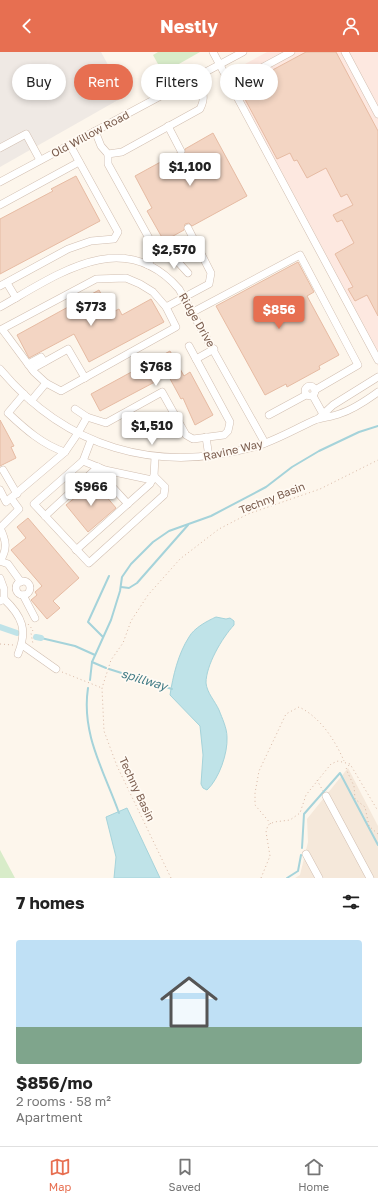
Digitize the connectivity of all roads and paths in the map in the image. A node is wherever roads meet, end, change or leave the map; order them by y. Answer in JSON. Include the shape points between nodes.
{"nodes":[{"id":1,"x":213,"y":52,"type":"edge"},
{"id":2,"x":243,"y":52,"type":"edge"},
{"id":3,"x":291,"y":52,"type":"edge"},
{"id":4,"x":345,"y":52,"type":"edge"},
{"id":5,"x":222,"y":64,"type":"edge"},
{"id":6,"x":269,"y":64,"type":"edge"},
{"id":7,"x":220,"y":65,"type":"joint"},
{"id":8,"x":212,"y":69,"type":"edge"},
{"id":9,"x":154,"y":100,"type":"edge"},
{"id":10,"x":204,"y":100,"type":"edge"},
{"id":11,"x":238,"y":100,"type":"edge"},
{"id":12,"x":378,"y":114,"type":"edge"},
{"id":13,"x":168,"y":126,"type":"junction"},
{"id":14,"x":95,"y":131,"type":"junction"},
{"id":15,"x":70,"y":145,"type":"junction"},
{"id":16,"x":0,"y":148,"type":"edge"},
{"id":17,"x":181,"y":151,"type":"dead end"},
{"id":18,"x":108,"y":154,"type":"junction"},
{"id":19,"x":40,"y":160,"type":"junction"},
{"id":20,"x":79,"y":162,"type":"junction"},
{"id":21,"x":0,"y":182,"type":"edge"},
{"id":22,"x":0,"y":205,"type":"edge"},
{"id":23,"x":188,"y":228,"type":"dead end"},
{"id":24,"x":155,"y":249,"type":"junction"},
{"id":25,"x":148,"y":265,"type":"junction"},
{"id":26,"x":188,"y":273,"type":"dead end"},
{"id":27,"x":7,"y":283,"type":"junction"},
{"id":28,"x":0,"y":286,"type":"edge"},
{"id":29,"x":16,"y":298,"type":"junction"},
{"id":30,"x":185,"y":298,"type":"junction"},
{"id":31,"x":0,"y":307,"type":"edge"},
{"id":32,"x":166,"y":307,"type":"junction"},
{"id":33,"x":194,"y":312,"type":"junction"},
{"id":34,"x":189,"y":346,"type":"dead end"},
{"id":35,"x":375,"y":347,"type":"edge"},
{"id":36,"x":214,"y":349,"type":"junction"},
{"id":37,"x":196,"y":359,"type":"junction"},
{"id":38,"x":378,"y":360,"type":"edge"},
{"id":39,"x":30,"y":366,"type":"junction"},
{"id":40,"x":0,"y":370,"type":"edge"},
{"id":41,"x":378,"y":377,"type":"edge"},
{"id":42,"x":85,"y":378,"type":"junction"},
{"id":43,"x":46,"y":383,"type":"junction"},
{"id":44,"x":378,"y":392,"type":"edge"},
{"id":45,"x":24,"y":394,"type":"junction"},
{"id":46,"x":311,"y":394,"type":"junction"},
{"id":47,"x":31,"y":401,"type":"junction"},
{"id":48,"x":75,"y":409,"type":"dead end"},
{"id":49,"x":269,"y":415,"type":"dead end"},
{"id":50,"x":321,"y":416,"type":"junction"},
{"id":51,"x":87,"y":417,"type":"junction"},
{"id":52,"x":78,"y":434,"type":"junction"},
{"id":53,"x":206,"y":438,"type":"junction"},
{"id":54,"x":92,"y":440,"type":"junction"},
{"id":55,"x":265,"y":444,"type":"junction"},
{"id":56,"x":65,"y":452,"type":"junction"},
{"id":57,"x":156,"y":457,"type":"junction"},
{"id":58,"x":209,"y":457,"type":"junction"},
{"id":59,"x":378,"y":460,"type":"edge"},
{"id":60,"x":83,"y":461,"type":"junction"},
{"id":61,"x":97,"y":468,"type":"junction"},
{"id":62,"x":3,"y":470,"type":"dead end"},
{"id":63,"x":153,"y":478,"type":"junction"},
{"id":64,"x":0,"y":490,"type":"edge"},
{"id":65,"x":14,"y":496,"type":"junction"},
{"id":66,"x":128,"y":504,"type":"junction"},
{"id":67,"x":45,"y":516,"type":"junction"},
{"id":68,"x":0,"y":528,"type":"edge"},
{"id":69,"x":76,"y":550,"type":"junction"},
{"id":70,"x":0,"y":561,"type":"edge"},
{"id":71,"x":0,"y":578,"type":"edge"},
{"id":72,"x":21,"y":582,"type":"junction"},
{"id":73,"x":4,"y":589,"type":"junction"},
{"id":74,"x":17,"y":589,"type":"junction"},
{"id":75,"x":23,"y":595,"type":"junction"},
{"id":76,"x":2,"y":600,"type":"edge"},
{"id":77,"x":35,"y":618,"type":"dead end"},
{"id":78,"x":0,"y":644,"type":"edge"},
{"id":79,"x":22,"y":644,"type":"junction"},
{"id":80,"x":18,"y":654,"type":"dead end"},
{"id":81,"x":56,"y":669,"type":"joint"},
{"id":82,"x":102,"y":688,"type":"junction"},
{"id":83,"x":344,"y":762,"type":"junction"},
{"id":84,"x":350,"y":764,"type":"junction"},
{"id":85,"x":317,"y":780,"type":"junction"},
{"id":86,"x":326,"y":796,"type":"joint"},
{"id":87,"x":378,"y":811,"type":"edge"},
{"id":88,"x":271,"y":824,"type":"junction"},
{"id":89,"x":378,"y":834,"type":"edge"},
{"id":90,"x":306,"y":854,"type":"dead end"},
{"id":91,"x":368,"y":877,"type":"edge"},
{"id":92,"x":171,"y":878,"type":"edge"},
{"id":93,"x":261,"y":878,"type":"edge"},
{"id":94,"x":319,"y":878,"type":"edge"}],
"edges":[{"from":1,"to":7,"type":"street"},
{"from":2,"to":5,"type":"street","name":"Old Willow Road"},
{"from":3,"to":6,"type":"street"},
{"from":4,"to":12,"type":"street"},
{"from":7,"to":8,"type":"street","name":"Old Willow Road"},
{"from":9,"to":14,"type":"street","name":"Old Willow Road"},
{"from":10,"to":13,"type":"street","via":[[200,109]]},
{"from":11,"to":35,"type":"street"},
{"from":13,"to":17,"type":"street"},
{"from":13,"to":18,"type":"street","via":[[122,152]]},
{"from":14,"to":15,"type":"street","name":"Old Willow Road"},
{"from":14,"to":18,"type":"street","via":[[101,146]]},
{"from":15,"to":19,"type":"street","name":"Old Willow Road"},
{"from":15,"to":20,"type":"street"},
{"from":16,"to":19,"type":"street","via":[[26,134]]},
{"from":18,"to":24,"type":"street","via":[[108,164]]},
{"from":19,"to":21,"type":"street","name":"Old Willow Road"},
{"from":20,"to":22,"type":"street"},
{"from":20,"to":27,"type":"street","via":[[118,232],[114,239],[91,241],[68,249]]},
{"from":23,"to":30,"type":"street","via":[[211,273],[211,279],[209,284]]},
{"from":24,"to":25,"type":"street"},
{"from":24,"to":26,"type":"street","via":[[178,262]]},
{"from":25,"to":29,"type":"street","name":"Ridge Drive","via":[[128,258],[93,260]]},
{"from":25,"to":30,"type":"street","name":"Ridge Drive","via":[[173,281]]},
{"from":27,"to":28,"type":"street"},
{"from":27,"to":29,"type":"street"},
{"from":29,"to":31,"type":"street","name":"Ridge Drive"},
{"from":30,"to":32,"type":"street"},
{"from":30,"to":33,"type":"street","name":"Ridge Drive"},
{"from":32,"to":39,"type":"street","via":[[153,292],[126,278],[96,278],[2,329]]},
{"from":32,"to":42,"type":"street","via":[[176,327]]},
{"from":33,"to":36,"type":"street","name":"Ridge Drive"},
{"from":33,"to":46,"type":"street","via":[[300,255],[358,365]]},
{"from":34,"to":37,"type":"street"},
{"from":35,"to":38,"type":"street"},
{"from":36,"to":37,"type":"street"},
{"from":36,"to":55,"type":"street","name":"Ridge Drive"},
{"from":37,"to":53,"type":"street","via":[[230,422],[224,435]]},
{"from":39,"to":42,"type":"street","via":[[41,357],[44,362],[68,349]]},
{"from":39,"to":43,"type":"street"},
{"from":40,"to":45,"type":"street","name":"Ravine Way"},
{"from":41,"to":50,"type":"street","name":"Ravine Way","via":[[333,405]]},
{"from":42,"to":43,"type":"street","via":[[60,391]]},
{"from":43,"to":47,"type":"street"},
{"from":44,"to":50,"type":"street","name":"Ravine Way","via":[[340,414]]},
{"from":45,"to":47,"type":"street","name":"Ravine Way"},
{"from":45,"to":56,"type":"street","via":[[8,413],[26,429],[54,448]]},
{"from":46,"to":49,"type":"street"},
{"from":46,"to":50,"type":"street"},
{"from":47,"to":52,"type":"street","name":"Ravine Way"},
{"from":48,"to":51,"type":"street"},
{"from":50,"to":55,"type":"street","name":"Ravine Way"},
{"from":51,"to":52,"type":"street"},
{"from":51,"to":53,"type":"street","via":[[106,422],[162,392],[186,435],[193,439]]},
{"from":52,"to":54,"type":"street","name":"Ravine Way"},
{"from":52,"to":56,"type":"street"},
{"from":53,"to":58,"type":"street"},
{"from":54,"to":57,"type":"street","name":"Ravine Way"},
{"from":54,"to":60,"type":"street"},
{"from":55,"to":58,"type":"street","name":"Ravine Way"},
{"from":56,"to":65,"type":"street"},
{"from":57,"to":58,"type":"street","name":"Ravine Way"},
{"from":57,"to":63,"type":"street"},
{"from":59,"to":82,"type":"path","name":"Techny Basin","via":[[320,489],[248,514],[219,529],[180,559],[148,594],[131,620],[123,643],[111,660]]},
{"from":60,"to":61,"type":"street"},
{"from":60,"to":67,"type":"street","via":[[34,504]]},
{"from":61,"to":63,"type":"street","via":[[127,476]]},
{"from":61,"to":66,"type":"street"},
{"from":61,"to":67,"type":"street"},
{"from":62,"to":65,"type":"street"},
{"from":63,"to":66,"type":"street"},
{"from":63,"to":69,"type":"street","via":[[165,487],[164,495],[89,563]]},
{"from":64,"to":65,"type":"street","via":[[6,502]]},
{"from":65,"to":68,"type":"street","via":[[19,509]]},
{"from":66,"to":69,"type":"street"},
{"from":67,"to":69,"type":"street"},
{"from":68,"to":70,"type":"street","via":[[6,547]]},
{"from":70,"to":72,"type":"street","via":[[8,564]]},
{"from":71,"to":73,"type":"street"},
{"from":72,"to":74,"type":"street"},
{"from":72,"to":75,"type":"street","via":[[26,582],[30,588],[28,594]]},
{"from":73,"to":74,"type":"street"},
{"from":73,"to":76,"type":"street"},
{"from":74,"to":75,"type":"street"},
{"from":75,"to":77,"type":"street"},
{"from":76,"to":79,"type":"street","via":[[14,608],[23,626]]},
{"from":78,"to":79,"type":"path"},
{"from":79,"to":80,"type":"street"},
{"from":79,"to":81,"type":"street"},
{"from":81,"to":82,"type":"path"},
{"from":82,"to":92,"type":"path","name":"Techny Basin","via":[[104,731],[110,749]]},
{"from":83,"to":84,"type":"path"},
{"from":83,"to":85,"type":"path","via":[[331,764]]},
{"from":83,"to":88,"type":"path","via":[[337,746],[310,713],[299,707],[286,714],[259,771],[255,793],[255,805]]},
{"from":84,"to":87,"type":"path"},
{"from":84,"to":89,"type":"path","via":[[346,769],[354,786],[356,799],[365,807],[368,824]]},
{"from":85,"to":86,"type":"path"},
{"from":85,"to":88,"type":"path","via":[[306,796],[300,813],[290,820]]},
{"from":86,"to":91,"type":"street"},
{"from":88,"to":93,"type":"path","via":[[266,832],[270,856]]},
{"from":90,"to":94,"type":"street"}]}
